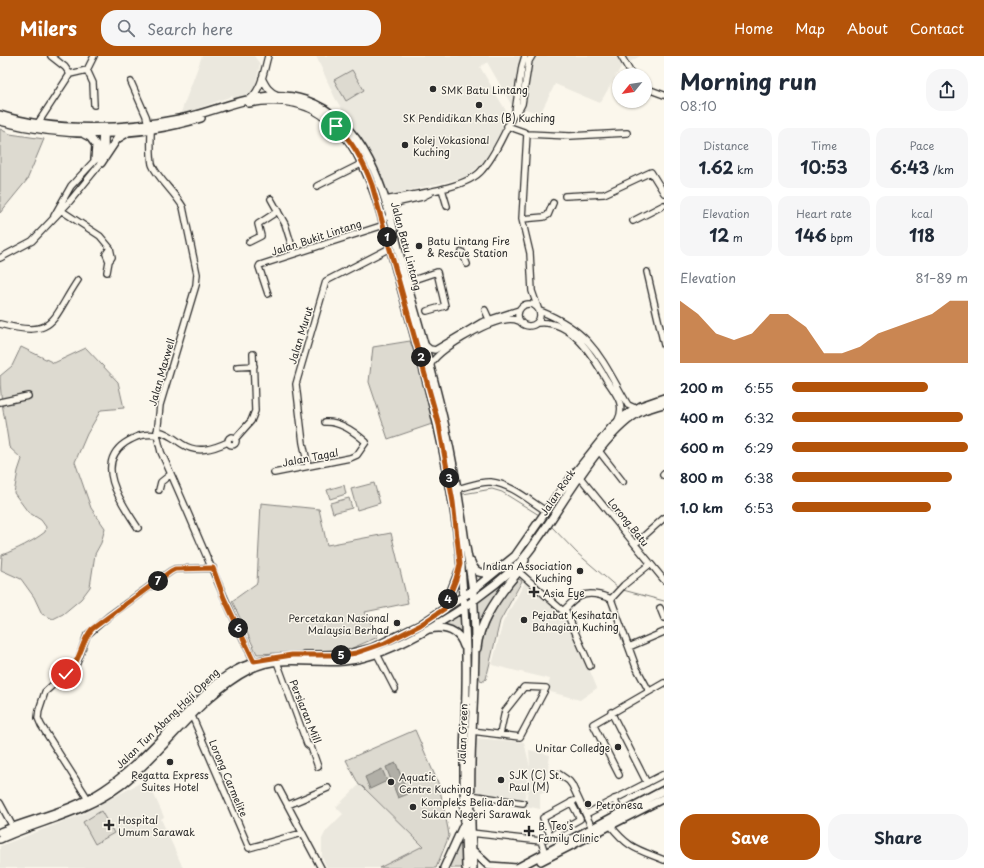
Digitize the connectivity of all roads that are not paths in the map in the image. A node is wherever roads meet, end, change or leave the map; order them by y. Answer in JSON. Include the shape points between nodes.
{"nodes":[{"id":1,"x":51,"y":56,"type":"edge"},
{"id":2,"x":94,"y":56,"type":"edge"},
{"id":3,"x":268,"y":56,"type":"edge"},
{"id":4,"x":525,"y":56,"type":"edge"},
{"id":5,"x":532,"y":56,"type":"edge"},
{"id":6,"x":621,"y":56,"type":"edge"},
{"id":7,"x":628,"y":68,"type":"edge"},
{"id":8,"x":87,"y":70,"type":"junction"},
{"id":9,"x":70,"y":74,"type":"junction"},
{"id":10,"x":262,"y":78,"type":"junction"},
{"id":11,"x":131,"y":82,"type":"dead end"},
{"id":12,"x":652,"y":91,"type":"edge"},
{"id":13,"x":280,"y":95,"type":"junction"},
{"id":14,"x":664,"y":95,"type":"edge"},
{"id":15,"x":251,"y":98,"type":"junction"},
{"id":16,"x":94,"y":105,"type":"dead end"},
{"id":17,"x":515,"y":112,"type":"junction"},
{"id":18,"x":0,"y":115,"type":"edge"},
{"id":19,"x":0,"y":121,"type":"edge"},
{"id":20,"x":38,"y":123,"type":"junction"},
{"id":21,"x":507,"y":126,"type":"junction"},
{"id":22,"x":150,"y":127,"type":"junction"},
{"id":23,"x":128,"y":129,"type":"junction"},
{"id":24,"x":84,"y":130,"type":"junction"},
{"id":25,"x":104,"y":132,"type":"junction"},
{"id":26,"x":627,"y":133,"type":"dead end"},
{"id":27,"x":527,"y":134,"type":"junction"},
{"id":28,"x":98,"y":161,"type":"junction"},
{"id":29,"x":363,"y":163,"type":"junction"},
{"id":30,"x":372,"y":185,"type":"junction"},
{"id":31,"x":70,"y":186,"type":"junction"},
{"id":32,"x":317,"y":186,"type":"dead end"},
{"id":33,"x":439,"y":190,"type":"junction"},
{"id":34,"x":77,"y":192,"type":"junction"},
{"id":35,"x":664,"y":193,"type":"edge"},
{"id":36,"x":421,"y":195,"type":"junction"},
{"id":37,"x":565,"y":196,"type":"dead end"},
{"id":38,"x":271,"y":199,"type":"dead end"},
{"id":39,"x":398,"y":202,"type":"junction"},
{"id":40,"x":384,"y":203,"type":"junction"},
{"id":41,"x":553,"y":204,"type":"dead end"},
{"id":42,"x":447,"y":206,"type":"dead end"},
{"id":43,"x":664,"y":206,"type":"edge"},
{"id":44,"x":62,"y":211,"type":"junction"},
{"id":45,"x":278,"y":211,"type":"junction"},
{"id":46,"x":522,"y":219,"type":"junction"},
{"id":47,"x":385,"y":220,"type":"junction"},
{"id":48,"x":51,"y":221,"type":"junction"},
{"id":49,"x":633,"y":221,"type":"dead end"},
{"id":50,"x":249,"y":242,"type":"dead end"},
{"id":51,"x":390,"y":248,"type":"junction"},
{"id":52,"x":462,"y":252,"type":"dead end"},
{"id":53,"x":294,"y":253,"type":"junction"},
{"id":54,"x":0,"y":258,"type":"edge"},
{"id":55,"x":466,"y":264,"type":"dead end"},
{"id":56,"x":107,"y":272,"type":"dead end"},
{"id":57,"x":647,"y":272,"type":"dead end"},
{"id":58,"x":78,"y":280,"type":"dead end"},
{"id":59,"x":407,"y":282,"type":"junction"},
{"id":60,"x":532,"y":291,"type":"junction"},
{"id":61,"x":268,"y":294,"type":"dead end"},
{"id":62,"x":528,"y":304,"type":"junction"},
{"id":63,"x":539,"y":309,"type":"junction"},
{"id":64,"x":485,"y":310,"type":"dead end"},
{"id":65,"x":519,"y":310,"type":"junction"},
{"id":66,"x":427,"y":311,"type":"dead end"},
{"id":67,"x":489,"y":319,"type":"junction"},
{"id":68,"x":519,"y":321,"type":"junction"},
{"id":69,"x":538,"y":323,"type":"junction"},
{"id":70,"x":0,"y":324,"type":"edge"},
{"id":71,"x":664,"y":342,"type":"edge"},
{"id":72,"x":424,"y":344,"type":"junction"},
{"id":73,"x":253,"y":354,"type":"dead end"},
{"id":74,"x":254,"y":366,"type":"junction"},
{"id":75,"x":430,"y":366,"type":"junction"},
{"id":76,"x":237,"y":367,"type":"dead end"},
{"id":77,"x":28,"y":396,"type":"dead end"},
{"id":78,"x":664,"y":398,"type":"edge"},
{"id":79,"x":0,"y":402,"type":"edge"},
{"id":80,"x":664,"y":404,"type":"edge"},
{"id":81,"x":637,"y":409,"type":"junction"},
{"id":82,"x":325,"y":422,"type":"dead end"},
{"id":83,"x":617,"y":423,"type":"junction"},
{"id":84,"x":158,"y":433,"type":"junction"},
{"id":85,"x":599,"y":451,"type":"junction"},
{"id":86,"x":308,"y":466,"type":"junction"},
{"id":87,"x":274,"y":473,"type":"dead end"},
{"id":88,"x":171,"y":474,"type":"junction"},
{"id":89,"x":579,"y":476,"type":"junction"},
{"id":90,"x":623,"y":482,"type":"dead end"},
{"id":91,"x":159,"y":490,"type":"dead end"},
{"id":92,"x":457,"y":490,"type":"junction"},
{"id":93,"x":545,"y":513,"type":"junction"},
{"id":94,"x":664,"y":518,"type":"edge"},
{"id":95,"x":138,"y":528,"type":"dead end"},
{"id":96,"x":635,"y":544,"type":"junction"},
{"id":97,"x":467,"y":553,"type":"junction"},
{"id":98,"x":526,"y":556,"type":"junction"},
{"id":99,"x":460,"y":564,"type":"junction"},
{"id":100,"x":507,"y":564,"type":"junction"},
{"id":101,"x":650,"y":564,"type":"junction"},
{"id":102,"x":213,"y":568,"type":"junction"},
{"id":103,"x":519,"y":572,"type":"junction"},
{"id":104,"x":664,"y":580,"type":"edge"},
{"id":105,"x":473,"y":590,"type":"junction"},
{"id":106,"x":463,"y":596,"type":"junction"},
{"id":107,"x":473,"y":600,"type":"junction"},
{"id":108,"x":611,"y":600,"type":"junction"},
{"id":109,"x":464,"y":607,"type":"junction"},
{"id":110,"x":660,"y":608,"type":"dead end"},
{"id":111,"x":444,"y":609,"type":"junction"},
{"id":112,"x":565,"y":609,"type":"junction"},
{"id":113,"x":664,"y":618,"type":"edge"},
{"id":114,"x":425,"y":630,"type":"junction"},
{"id":115,"x":664,"y":632,"type":"edge"},
{"id":116,"x":629,"y":648,"type":"junction"},
{"id":117,"x":377,"y":654,"type":"junction"},
{"id":118,"x":466,"y":658,"type":"junction"},
{"id":119,"x":254,"y":661,"type":"junction"},
{"id":120,"x":277,"y":662,"type":"junction"},
{"id":121,"x":590,"y":666,"type":"dead end"},
{"id":122,"x":475,"y":672,"type":"junction"},
{"id":123,"x":664,"y":683,"type":"edge"},
{"id":124,"x":395,"y":689,"type":"dead end"},
{"id":125,"x":649,"y":691,"type":"junction"},
{"id":126,"x":611,"y":712,"type":"junction"},
{"id":127,"x":192,"y":716,"type":"junction"},
{"id":128,"x":472,"y":731,"type":"junction"},
{"id":129,"x":500,"y":734,"type":"junction"},
{"id":130,"x":318,"y":767,"type":"dead end"},
{"id":131,"x":559,"y":774,"type":"dead end"},
{"id":132,"x":664,"y":774,"type":"edge"},
{"id":133,"x":619,"y":775,"type":"dead end"},
{"id":134,"x":647,"y":783,"type":"junction"},
{"id":135,"x":279,"y":788,"type":"dead end"},
{"id":136,"x":328,"y":788,"type":"dead end"},
{"id":137,"x":664,"y":790,"type":"edge"},
{"id":138,"x":470,"y":795,"type":"junction"},
{"id":139,"x":578,"y":798,"type":"junction"},
{"id":140,"x":664,"y":798,"type":"edge"},
{"id":141,"x":88,"y":799,"type":"junction"},
{"id":142,"x":614,"y":799,"type":"junction"},
{"id":143,"x":571,"y":802,"type":"junction"},
{"id":144,"x":0,"y":803,"type":"edge"},
{"id":145,"x":523,"y":804,"type":"dead end"},
{"id":146,"x":288,"y":805,"type":"junction"},
{"id":147,"x":621,"y":813,"type":"junction"},
{"id":148,"x":586,"y":814,"type":"junction"},
{"id":149,"x":465,"y":822,"type":"junction"},
{"id":150,"x":610,"y":825,"type":"junction"},
{"id":151,"x":13,"y":827,"type":"junction"},
{"id":152,"x":592,"y":828,"type":"junction"},
{"id":153,"x":472,"y":832,"type":"junction"},
{"id":154,"x":302,"y":833,"type":"junction"},
{"id":155,"x":550,"y":835,"type":"junction"},
{"id":156,"x":1,"y":836,"type":"edge"},
{"id":157,"x":541,"y":841,"type":"junction"},
{"id":158,"x":472,"y":850,"type":"junction"},
{"id":159,"x":545,"y":853,"type":"junction"},
{"id":160,"x":664,"y":860,"type":"edge"},
{"id":161,"x":321,"y":868,"type":"edge"},
{"id":162,"x":444,"y":868,"type":"edge"},
{"id":163,"x":466,"y":868,"type":"edge"},
{"id":164,"x":473,"y":868,"type":"edge"},
{"id":165,"x":517,"y":868,"type":"edge"},
{"id":166,"x":527,"y":868,"type":"edge"}],
"edges":[{"from":1,"to":9,"type":"street"},
{"from":2,"to":8,"type":"street"},
{"from":3,"to":10,"type":"street"},
{"from":4,"to":17,"type":"street"},
{"from":5,"to":17,"type":"street","via":[[522,104]]},
{"from":6,"to":7,"type":"street"},
{"from":8,"to":9,"type":"street"},
{"from":8,"to":16,"type":"street","via":[[93,83]]},
{"from":9,"to":20,"type":"street"},
{"from":10,"to":13,"type":"street","via":[[272,93]]},
{"from":10,"to":15,"type":"street"},
{"from":11,"to":22,"type":"street","name":"Jalan Maxwell"},
{"from":12,"to":14,"type":"street"},
{"from":13,"to":15,"type":"main road","name":"Jalan Batu Lintang"},
{"from":13,"to":40,"type":"main road","name":"Jalan Batu Lintang","via":[[317,105],[346,126],[368,159]]},
{"from":15,"to":22,"type":"main road","name":"Jalan Batu Lintang"},
{"from":17,"to":21,"type":"street"},
{"from":18,"to":20,"type":"main road","name":"Jalan Batu Lintang"},
{"from":19,"to":24,"type":"main road","name":"Jalan Batu Lintang","via":[[28,127]]},
{"from":20,"to":24,"type":"main road","name":"Jalan Batu Lintang"},
{"from":21,"to":27,"type":"street"},
{"from":21,"to":33,"type":"street","via":[[482,171],[467,182]]},
{"from":22,"to":23,"type":"main road","name":"Jalan Batu Lintang"},
{"from":22,"to":29,"type":"main road","name":"Jalan Batu Lintang","via":[[186,123],[250,103],[285,100],[313,109],[331,122],[346,137]]},
{"from":22,"to":84,"type":"street","name":"Jalan Maxwell","via":[[152,163],[183,207],[197,274],[196,285],[160,405]]},
{"from":23,"to":24,"type":"main road","name":"Jalan Batu Lintang"},
{"from":23,"to":25,"type":"main road"},
{"from":23,"to":28,"type":"main road"},
{"from":24,"to":25,"type":"main road"},
{"from":24,"to":28,"type":"main road","via":[[96,145]]},
{"from":25,"to":28,"type":"street"},
{"from":26,"to":27,"type":"street","via":[[570,136]]},
{"from":27,"to":46,"type":"street"},
{"from":28,"to":31,"type":"street"},
{"from":28,"to":34,"type":"street"},
{"from":29,"to":30,"type":"main road","name":"Jalan Batu Lintang"},
{"from":29,"to":32,"type":"street"},
{"from":30,"to":40,"type":"main road"},
{"from":30,"to":47,"type":"main road","name":"Jalan Batu Lintang"},
{"from":31,"to":34,"type":"street","via":[[72,191]]},
{"from":31,"to":48,"type":"street"},
{"from":33,"to":36,"type":"street"},
{"from":33,"to":42,"type":"street"},
{"from":34,"to":44,"type":"street"},
{"from":35,"to":37,"type":"street","via":[[651,172],[604,194]]},
{"from":36,"to":39,"type":"street"},
{"from":36,"to":40,"type":"street"},
{"from":38,"to":45,"type":"street"},
{"from":39,"to":40,"type":"street"},
{"from":39,"to":47,"type":"main road"},
{"from":40,"to":47,"type":"main road","name":"Jalan Batu Lintang"},
{"from":41,"to":46,"type":"street","via":[[548,215],[544,217]]},
{"from":43,"to":49,"type":"street"},
{"from":44,"to":48,"type":"street"},
{"from":44,"to":56,"type":"street","via":[[100,236],[110,248],[112,257]]},
{"from":45,"to":50,"type":"street","via":[[259,222],[261,236]]},
{"from":45,"to":53,"type":"street"},
{"from":46,"to":60,"type":"street","via":[[530,252]]},
{"from":47,"to":51,"type":"main road","name":"Jalan Batu Lintang"},
{"from":47,"to":53,"type":"street","name":"Jalan Bukit Lintang"},
{"from":47,"to":59,"type":"main road","name":"Jalan Batu Lintang"},
{"from":48,"to":54,"type":"street","via":[[32,242]]},
{"from":51,"to":86,"type":"street","name":"Jalan Murut","via":[[326,281],[296,384]]},
{"from":51,"to":99,"type":"main road","name":"Jalan Batu Lintang","via":[[439,425],[453,502]]},
{"from":52,"to":55,"type":"street"},
{"from":53,"to":61,"type":"street","name":"Jalan Bukit Lintang","via":[[260,265]]},
{"from":57,"to":71,"type":"street"},
{"from":58,"to":70,"type":"street","via":[[55,318],[43,328],[32,330]]},
{"from":59,"to":66,"type":"street","via":[[437,272],[445,306]]},
{"from":59,"to":72,"type":"main road","name":"Jalan Batu Lintang"},
{"from":60,"to":62,"type":"street"},
{"from":60,"to":63,"type":"street"},
{"from":62,"to":63,"type":"street"},
{"from":62,"to":65,"type":"street"},
{"from":63,"to":69,"type":"street","via":[[541,316]]},
{"from":63,"to":81,"type":"street","via":[[571,326],[588,340],[599,354],[628,405]]},
{"from":64,"to":67,"type":"street"},
{"from":65,"to":67,"type":"street"},
{"from":65,"to":68,"type":"street"},
{"from":67,"to":72,"type":"street","via":[[434,350]]},
{"from":68,"to":69,"type":"street","via":[[530,326]]},
{"from":68,"to":75,"type":"street","via":[[503,320],[484,327],[437,355]]},
{"from":69,"to":83,"type":"street","via":[[547,322],[560,327],[590,352],[620,402],[622,412]]},
{"from":72,"to":75,"type":"main road","name":"Jalan Batu Lintang"},
{"from":73,"to":74,"type":"street"},
{"from":74,"to":76,"type":"street"},
{"from":74,"to":84,"type":"street","via":[[255,411],[252,421],[235,439],[230,438],[228,442],[208,449],[193,449],[168,433]]},
{"from":75,"to":92,"type":"main road","name":"Jalan Batu Lintang"},
{"from":77,"to":79,"type":"street"},
{"from":78,"to":81,"type":"main road","name":"Jalan Rock"},
{"from":80,"to":85,"type":"main road","name":"Jalan Rock","via":[[643,411],[629,420]]},
{"from":81,"to":83,"type":"main road","name":"Jalan Rock"},
{"from":82,"to":86,"type":"street","name":"Jalan Tagal","via":[[338,423],[366,442],[357,455],[350,458]]},
{"from":83,"to":93,"type":"main road","name":"Jalan Rock","via":[[606,433]]},
{"from":84,"to":88,"type":"street","name":"Jalan Maxwell","via":[[161,452]]},
{"from":84,"to":95,"type":"street","via":[[144,434],[132,439],[116,451],[113,458],[111,469],[114,485],[120,500]]},
{"from":85,"to":89,"type":"main road","name":"Jalan Rock"},
{"from":85,"to":90,"type":"street"},
{"from":86,"to":87,"type":"street","name":"Jalan Tagal"},
{"from":88,"to":91,"type":"street","via":[[162,482]]},
{"from":88,"to":102,"type":"street","name":"Jalan Maxwell"},
{"from":89,"to":96,"type":"street","name":"Lorong Batu"},
{"from":89,"to":98,"type":"main road","name":"Jalan Rock"},
{"from":92,"to":93,"type":"street","via":[[489,482],[509,488]]},
{"from":92,"to":97,"type":"main road","name":"Jalan Batu Lintang"},
{"from":93,"to":100,"type":"main road","name":"Jalan Rock"},
{"from":94,"to":96,"type":"street"},
{"from":96,"to":101,"type":"street","name":"Lorong Batu"},
{"from":97,"to":100,"type":"main road","via":[[472,567],[481,573]]},
{"from":97,"to":105,"type":"main road","name":"Jalan Batu Lintang"},
{"from":98,"to":103,"type":"main road"},
{"from":98,"to":107,"type":"main road","name":"Jalan Rock"},
{"from":99,"to":106,"type":"main road","name":"Jalan Batu Lintang"},
{"from":99,"to":111,"type":"main road"},
{"from":100,"to":105,"type":"main road","name":"Jalan Rock"},
{"from":101,"to":104,"type":"street","name":"Lorong Batu"},
{"from":101,"to":108,"type":"street","via":[[624,585]]},
{"from":102,"to":119,"type":"street","name":"Jalan Maxwell","via":[[224,598]]},
{"from":102,"to":141,"type":"street","via":[[171,571],[87,635],[77,663],[47,688],[38,718]]},
{"from":103,"to":112,"type":"street","via":[[563,611]]},
{"from":103,"to":122,"type":"main road","via":[[490,611],[478,644]]},
{"from":105,"to":106,"type":"main road","name":"Jalan Rock"},
{"from":105,"to":107,"type":"main road","name":"Jalan Batu Lintang"},
{"from":106,"to":109,"type":"main road","name":"Jalan Batu Lintang"},
{"from":106,"to":111,"type":"main road","name":"Jalan Tun Abang Haji Openg"},
{"from":107,"to":109,"type":"main road","name":"Jalan Rock"},
{"from":107,"to":122,"type":"main road","name":"Jalan Green"},
{"from":108,"to":112,"type":"street","via":[[608,597],[587,593]]},
{"from":108,"to":116,"type":"street"},
{"from":109,"to":114,"type":"main road","name":"Jalan Tun Abang Haji Openg"},
{"from":109,"to":118,"type":"main road","name":"Jalan Green"},
{"from":110,"to":113,"type":"street"},
{"from":111,"to":119,"type":"main road","name":"Jalan Tun Abang Haji Openg","via":[[398,637],[356,653],[292,655]]},
{"from":112,"to":121,"type":"street"},
{"from":114,"to":117,"type":"main road","name":"Jalan Tun Abang Haji Openg"},
{"from":114,"to":118,"type":"main road","via":[[452,630],[461,638]]},
{"from":115,"to":116,"type":"street"},
{"from":116,"to":125,"type":"street"},
{"from":117,"to":120,"type":"main road","name":"Jalan Tun Abang Haji Openg","via":[[344,661],[293,659]]},
{"from":117,"to":124,"type":"street"},
{"from":118,"to":149,"type":"main road","name":"Jalan Green"},
{"from":119,"to":141,"type":"main road","name":"Jalan Tun Abang Haji Openg","via":[[236,669],[212,686],[116,781]]},
{"from":120,"to":127,"type":"main road","name":"Jalan Tun Abang Haji Openg","via":[[253,668],[239,675],[216,691]]},
{"from":120,"to":130,"type":"street","name":"Persiaran Mill"},
{"from":122,"to":128,"type":"main road","name":"Jalan Green"},
{"from":123,"to":125,"type":"street"},
{"from":125,"to":126,"type":"street"},
{"from":126,"to":133,"type":"street","via":[[593,724]]},
{"from":126,"to":134,"type":"street"},
{"from":127,"to":154,"type":"street","name":"Lorong Carmelite","via":[[249,848]]},
{"from":127,"to":156,"type":"main road","name":"Jalan Tun Abang Haji Openg","via":[[109,794],[80,809]]},
{"from":128,"to":129,"type":"street"},
{"from":128,"to":138,"type":"main road","name":"Jalan Green"},
{"from":129,"to":129,"type":"street","via":[[520,737],[546,688],[524,687],[505,712]]},
{"from":131,"to":139,"type":"street","via":[[569,781]]},
{"from":132,"to":134,"type":"street"},
{"from":134,"to":142,"type":"street"},
{"from":135,"to":146,"type":"street"},
{"from":136,"to":146,"type":"street"},
{"from":137,"to":147,"type":"main road"},
{"from":138,"to":145,"type":"street"},
{"from":138,"to":153,"type":"main road","name":"Jalan Green"},
{"from":139,"to":143,"type":"street"},
{"from":139,"to":148,"type":"street"},
{"from":140,"to":150,"type":"main road"},
{"from":141,"to":151,"type":"main road","name":"Jalan Tun Abang Haji Openg"},
{"from":142,"to":147,"type":"street"},
{"from":142,"to":148,"type":"street"},
{"from":143,"to":155,"type":"street","via":[[543,818]]},
{"from":143,"to":155,"type":"street","via":[[580,819]]},
{"from":144,"to":151,"type":"street"},
{"from":146,"to":154,"type":"street"},
{"from":147,"to":152,"type":"main road"},
{"from":148,"to":152,"type":"street"},
{"from":149,"to":162,"type":"main road"},
{"from":149,"to":163,"type":"main road","name":"Jalan Green"},
{"from":150,"to":160,"type":"street","via":[[632,848]]},
{"from":150,"to":166,"type":"main road"},
{"from":151,"to":156,"type":"main road","name":"Jalan Tun Abang Haji Openg"},
{"from":152,"to":159,"type":"main road"},
{"from":153,"to":157,"type":"street"},
{"from":153,"to":158,"type":"main road","name":"Jalan Green"},
{"from":154,"to":161,"type":"street"},
{"from":155,"to":157,"type":"street"},
{"from":157,"to":159,"type":"street"},
{"from":158,"to":164,"type":"main road","name":"Jalan Green"},
{"from":158,"to":165,"type":"main road","via":[[489,866]]},
{"from":159,"to":165,"type":"main road"}]}
